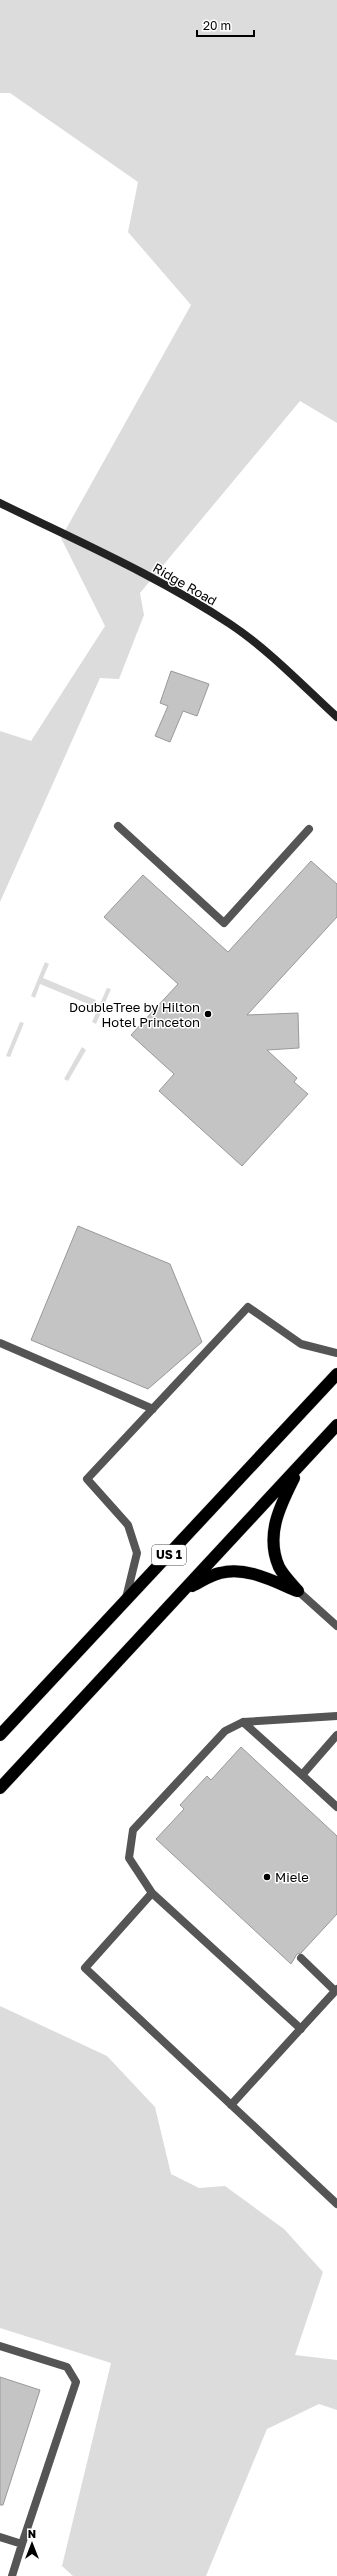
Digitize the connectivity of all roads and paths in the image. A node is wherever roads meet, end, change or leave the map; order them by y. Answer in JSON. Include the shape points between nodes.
{"nodes":[{"id":1,"x":0,"y":503,"type":"edge"},
{"id":2,"x":337,"y":717,"type":"edge"},
{"id":3,"x":118,"y":826,"type":"dead end"},
{"id":4,"x":308,"y":829,"type":"dead end"},
{"id":5,"x":0,"y":1343,"type":"edge"},
{"id":6,"x":337,"y":1352,"type":"edge"},
{"id":7,"x":337,"y":1374,"type":"edge"},
{"id":8,"x":153,"y":1409,"type":"junction"},
{"id":9,"x":337,"y":1425,"type":"edge"},
{"id":10,"x":300,"y":1465,"type":"junction"},
{"id":11,"x":184,"y":1590,"type":"junction"},
{"id":12,"x":298,"y":1591,"type":"junction"},
{"id":13,"x":125,"y":1601,"type":"junction"},
{"id":14,"x":337,"y":1626,"type":"edge"},
{"id":15,"x":337,"y":1716,"type":"edge"},
{"id":16,"x":243,"y":1722,"type":"junction"},
{"id":17,"x":0,"y":1735,"type":"edge"},
{"id":18,"x":337,"y":1735,"type":"edge"},
{"id":19,"x":302,"y":1775,"type":"junction"},
{"id":20,"x":0,"y":1788,"type":"edge"},
{"id":21,"x":337,"y":1807,"type":"edge"},
{"id":22,"x":152,"y":1893,"type":"junction"},
{"id":23,"x":301,"y":1958,"type":"dead end"},
{"id":24,"x":336,"y":1990,"type":"edge"},
{"id":25,"x":300,"y":2029,"type":"junction"},
{"id":26,"x":231,"y":2105,"type":"junction"},
{"id":27,"x":337,"y":2204,"type":"edge"},
{"id":28,"x":0,"y":2346,"type":"edge"},
{"id":29,"x":0,"y":2537,"type":"edge"},
{"id":30,"x":22,"y":2544,"type":"junction"},
{"id":31,"x":12,"y":2576,"type":"edge"}],
"edges":[{"from":1,"to":2,"type":"street","name":"Ridge Road","via":[[165,585],[231,624],[264,650]]},
{"from":3,"to":4,"type":"street","via":[[224,923]]},
{"from":5,"to":8,"type":"street"},
{"from":6,"to":8,"type":"street","via":[[300,1344],[248,1307]]},
{"from":7,"to":13,"type":"highway","number":"US 1"},
{"from":8,"to":13,"type":"street","via":[[87,1479],[128,1525],[137,1553]]},
{"from":9,"to":10,"type":"highway","number":"US 1"},
{"from":10,"to":11,"type":"highway","number":"US 1"},
{"from":10,"to":12,"type":"highway","via":[[278,1508],[272,1536],[279,1567]]},
{"from":11,"to":12,"type":"highway","via":[[218,1573],[235,1571],[253,1574]]},
{"from":11,"to":20,"type":"highway","number":"US 1"},
{"from":12,"to":14,"type":"street"},
{"from":13,"to":17,"type":"highway","number":"US 1"},
{"from":15,"to":16,"type":"street"},
{"from":16,"to":19,"type":"street"},
{"from":16,"to":22,"type":"street","via":[[225,1731],[133,1830],[129,1858]]},
{"from":18,"to":19,"type":"street"},
{"from":19,"to":21,"type":"street"},
{"from":22,"to":25,"type":"street"},
{"from":22,"to":26,"type":"street","via":[[85,1968]]},
{"from":23,"to":24,"type":"street"},
{"from":24,"to":25,"type":"street"},
{"from":25,"to":26,"type":"street"},
{"from":26,"to":27,"type":"street"},
{"from":28,"to":30,"type":"street","via":[[67,2367],[76,2382]]},
{"from":29,"to":30,"type":"street"},
{"from":30,"to":31,"type":"street"}]}
